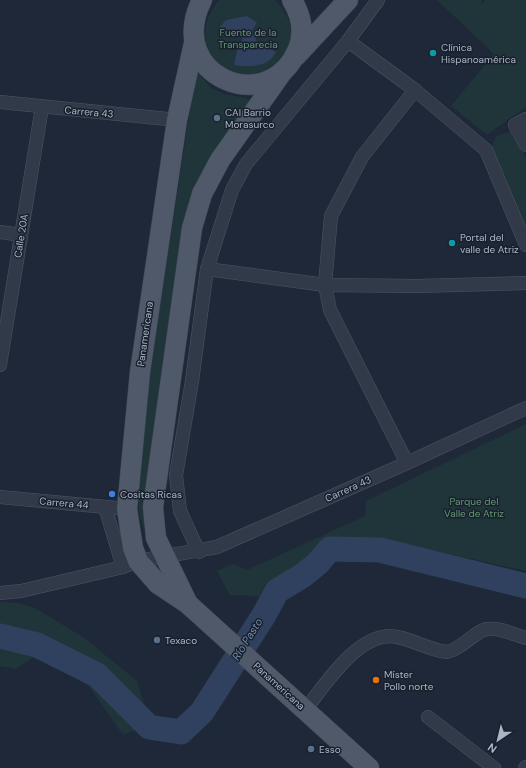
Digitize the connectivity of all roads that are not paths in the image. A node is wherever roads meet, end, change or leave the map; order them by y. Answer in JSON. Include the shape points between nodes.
{"nodes":[{"id":1,"x":202,"y":0,"type":"edge"},
{"id":2,"x":292,"y":0,"type":"edge"},
{"id":3,"x":348,"y":0,"type":"edge"},
{"id":4,"x":378,"y":0,"type":"edge"},
{"id":5,"x":348,"y":41,"type":"junction"},
{"id":6,"x":194,"y":43,"type":"junction"},
{"id":7,"x":288,"y":65,"type":"junction"},
{"id":8,"x":415,"y":90,"type":"junction"},
{"id":9,"x":0,"y":102,"type":"edge"},
{"id":10,"x":42,"y":107,"type":"junction"},
{"id":11,"x":526,"y":119,"type":"edge"},
{"id":12,"x":177,"y":120,"type":"junction"},
{"id":13,"x":526,"y":145,"type":"edge"},
{"id":14,"x":0,"y":232,"type":"edge"},
{"id":15,"x":21,"y":235,"type":"junction"},
{"id":16,"x":526,"y":245,"type":"edge"},
{"id":17,"x":207,"y":269,"type":"junction"},
{"id":18,"x":526,"y":283,"type":"edge"},
{"id":19,"x":325,"y":285,"type":"junction"},
{"id":20,"x":0,"y":365,"type":"edge"},
{"id":21,"x":172,"y":379,"type":"junction"},
{"id":22,"x":192,"y":381,"type":"junction"},
{"id":23,"x":526,"y":408,"type":"edge"},
{"id":24,"x":407,"y":463,"type":"junction"},
{"id":25,"x":0,"y":497,"type":"edge"},
{"id":26,"x":105,"y":507,"type":"junction"},
{"id":27,"x":127,"y":509,"type":"junction"},
{"id":28,"x":199,"y":552,"type":"junction"},
{"id":29,"x":166,"y":556,"type":"junction"},
{"id":30,"x":131,"y":564,"type":"junction"},
{"id":31,"x":0,"y":593,"type":"edge"},
{"id":32,"x":188,"y":604,"type":"junction"},
{"id":33,"x":526,"y":638,"type":"edge"},
{"id":34,"x":305,"y":710,"type":"junction"},
{"id":35,"x":428,"y":717,"type":"dead end"},
{"id":36,"x":369,"y":768,"type":"edge"},
{"id":37,"x":494,"y":768,"type":"edge"}],
"edges":[{"from":1,"to":6,"type":"main road","via":[[195,13],[192,28]]},
{"from":2,"to":7,"type":"main road","via":[[302,26],[300,43]]},
{"from":3,"to":7,"type":"main road","name":"Panamericana"},
{"from":4,"to":5,"type":"street"},
{"from":5,"to":8,"type":"street"},
{"from":5,"to":17,"type":"street","via":[[246,164],[232,190]]},
{"from":6,"to":7,"type":"main road","via":[[200,58],[210,70],[223,79],[238,84],[265,82]]},
{"from":6,"to":12,"type":"main road","name":"Panamericana"},
{"from":7,"to":21,"type":"main road","name":"Panamericana","via":[[220,160],[202,194],[192,228]]},
{"from":8,"to":16,"type":"street","via":[[486,150]]},
{"from":8,"to":19,"type":"street","via":[[362,157],[331,216]]},
{"from":9,"to":10,"type":"street","name":"Carrera 43"},
{"from":10,"to":12,"type":"street","name":"Carrera 43"},
{"from":10,"to":15,"type":"street","name":"Calle 20A"},
{"from":11,"to":13,"type":"street","via":[[515,125]]},
{"from":12,"to":27,"type":"main road","name":"Panamericana","via":[[140,372]]},
{"from":14,"to":15,"type":"street"},
{"from":15,"to":20,"type":"street","name":"Calle 20A"},
{"from":17,"to":19,"type":"street"},
{"from":17,"to":22,"type":"street"},
{"from":18,"to":19,"type":"street"},
{"from":19,"to":24,"type":"street","via":[[330,310]]},
{"from":21,"to":22,"type":"street"},
{"from":21,"to":29,"type":"main road","name":"Panamericana","via":[[153,507],[156,538]]},
{"from":22,"to":28,"type":"street","via":[[176,475],[180,511]]},
{"from":23,"to":24,"type":"street","name":"Carrera 43"},
{"from":24,"to":28,"type":"street","name":"Carrera 43","via":[[217,547]]},
{"from":25,"to":26,"type":"street","name":"Carrera 44"},
{"from":26,"to":27,"type":"street","name":"Carrera 44"},
{"from":26,"to":30,"type":"street"},
{"from":27,"to":30,"type":"main road","name":"Panamericana","via":[[133,548]]},
{"from":28,"to":29,"type":"street","name":"Carrera 43"},
{"from":29,"to":30,"type":"street","name":"Carrera 43"},
{"from":29,"to":32,"type":"main road","name":"Panamericana"},
{"from":30,"to":31,"type":"street","name":"Carrera 43","via":[[21,591]]},
{"from":30,"to":32,"type":"main road","name":"Panamericana"},
{"from":32,"to":34,"type":"main road","name":"Panamericana"},
{"from":33,"to":34,"type":"street","via":[[486,629],[447,652],[396,636],[371,640],[358,648]]},
{"from":34,"to":36,"type":"main road","name":"Panamericana"},
{"from":35,"to":37,"type":"street"}]}
